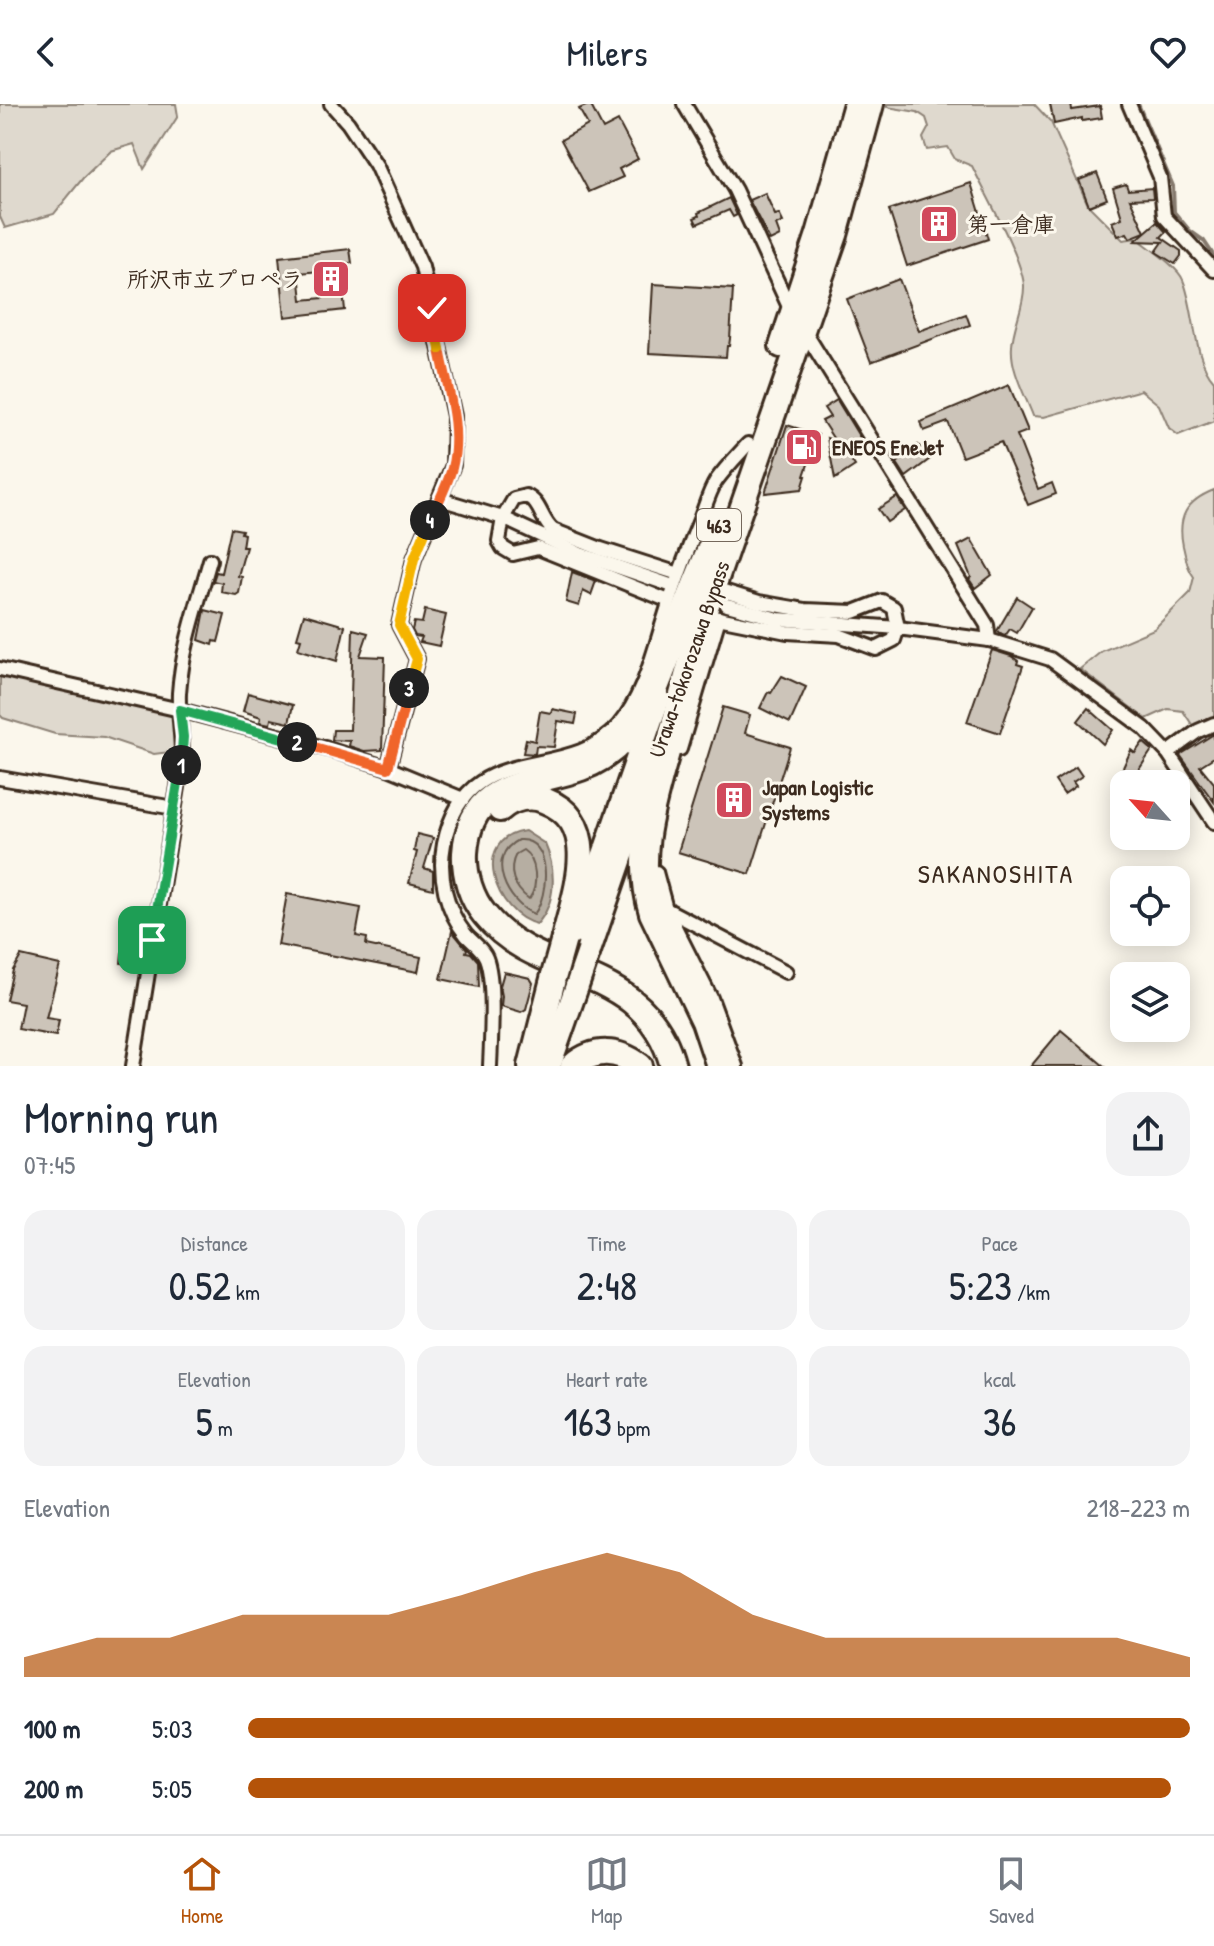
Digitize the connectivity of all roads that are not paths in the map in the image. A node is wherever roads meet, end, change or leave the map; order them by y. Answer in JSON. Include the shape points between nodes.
{"nodes":[{"id":1,"x":331,"y":104,"type":"edge"},
{"id":2,"x":684,"y":104,"type":"edge"},
{"id":3,"x":855,"y":104,"type":"edge"},
{"id":4,"x":872,"y":104,"type":"edge"},
{"id":5,"x":1129,"y":104,"type":"edge"},
{"id":6,"x":1214,"y":270,"type":"edge"},
{"id":7,"x":798,"y":322,"type":"junction"},
{"id":8,"x":748,"y":444,"type":"junction"},
{"id":9,"x":440,"y":499,"type":"junction"},
{"id":10,"x":503,"y":518,"type":"junction"},
{"id":11,"x":717,"y":532,"type":"junction"},
{"id":12,"x":210,"y":560,"type":"dead end"},
{"id":13,"x":679,"y":574,"type":"junction"},
{"id":14,"x":670,"y":585,"type":"dead end"},
{"id":15,"x":720,"y":597,"type":"junction"},
{"id":16,"x":669,"y":601,"type":"junction"},
{"id":17,"x":708,"y":620,"type":"junction"},
{"id":18,"x":898,"y":628,"type":"junction"},
{"id":19,"x":989,"y":640,"type":"junction"},
{"id":20,"x":0,"y":669,"type":"edge"},
{"id":21,"x":180,"y":710,"type":"junction"},
{"id":22,"x":1214,"y":724,"type":"edge"},
{"id":23,"x":1168,"y":753,"type":"junction"},
{"id":24,"x":388,"y":768,"type":"junction"},
{"id":25,"x":0,"y":778,"type":"edge"},
{"id":26,"x":463,"y":799,"type":"junction"},
{"id":27,"x":174,"y":808,"type":"junction"},
{"id":28,"x":1214,"y":822,"type":"edge"},
{"id":29,"x":666,"y":909,"type":"junction"},
{"id":30,"x":575,"y":945,"type":"junction"},
{"id":31,"x":786,"y":972,"type":"dead end"},
{"id":32,"x":564,"y":980,"type":"junction"},
{"id":33,"x":133,"y":1066,"type":"edge"},
{"id":34,"x":490,"y":1066,"type":"edge"},
{"id":35,"x":531,"y":1066,"type":"edge"},
{"id":36,"x":549,"y":1066,"type":"edge"},
{"id":37,"x":573,"y":1066,"type":"edge"},
{"id":38,"x":640,"y":1066,"type":"edge"},
{"id":39,"x":673,"y":1066,"type":"edge"},
{"id":40,"x":691,"y":1066,"type":"edge"},
{"id":41,"x":719,"y":1066,"type":"edge"},
{"id":42,"x":736,"y":1066,"type":"edge"}],
"edges":[{"from":1,"to":9,"type":"street","via":[[376,165],[422,267],[456,432],[453,465]]},
{"from":2,"to":7,"type":"street","via":[[735,190]]},
{"from":3,"to":7,"type":"highway","name":"Urawa-tokorozawa Bypass","number":"463"},
{"from":4,"to":7,"type":"highway","name":"Urawa-tokorozawa Bypass","number":"463","via":[[836,235]]},
{"from":5,"to":6,"type":"street","via":[[1160,177],[1164,216]]},
{"from":7,"to":8,"type":"highway","name":"Urawa-tokorozawa Bypass","number":"463"},
{"from":7,"to":15,"type":"highway","name":"Urawa-tokorozawa Bypass","number":"463"},
{"from":7,"to":19,"type":"street","via":[[987,625]]},
{"from":8,"to":11,"type":"highway","name":"Urawa-tokorozawa Bypass","number":"463"},
{"from":8,"to":13,"type":"street","via":[[715,482]]},
{"from":9,"to":10,"type":"street"},
{"from":9,"to":24,"type":"street","via":[[414,559],[399,625],[417,659]]},
{"from":10,"to":13,"type":"street","via":[[514,499],[526,496],[553,530]]},
{"from":10,"to":14,"type":"street","via":[[580,554]]},
{"from":10,"to":16,"type":"street","via":[[499,541],[507,552],[538,548]]},
{"from":11,"to":30,"type":"highway","name":"Urawa-tokorozawa Bypass","number":"463"},
{"from":11,"to":39,"type":"highway","via":[[655,689],[635,726],[593,763],[511,785],[490,797],[475,818],[465,856],[473,894],[495,926],[637,1006],[658,1029]]},
{"from":12,"to":21,"type":"street","via":[[190,633]]},
{"from":13,"to":16,"type":"street"},
{"from":15,"to":17,"type":"highway","name":"Urawa-tokorozawa Bypass","number":"463"},
{"from":15,"to":18,"type":"street","via":[[764,616]]},
{"from":15,"to":18,"type":"street","via":[[854,612],[882,601],[894,608]]},
{"from":16,"to":26,"type":"street","via":[[636,699],[615,730],[588,748],[500,771]]},
{"from":17,"to":18,"type":"street","via":[[839,635],[876,649],[894,640]]},
{"from":17,"to":29,"type":"street","via":[[659,826],[657,882]]},
{"from":17,"to":30,"type":"highway","name":"Urawa-tokorozawa Bypass","number":"463"},
{"from":17,"to":41,"type":"highway","via":[[647,828],[644,865],[652,913],[696,1003]]},
{"from":18,"to":19,"type":"street"},
{"from":19,"to":23,"type":"street","via":[[1060,665],[1144,728]]},
{"from":20,"to":21,"type":"street"},
{"from":21,"to":24,"type":"street"},
{"from":21,"to":27,"type":"street","via":[[182,762]]},
{"from":22,"to":23,"type":"street"},
{"from":23,"to":28,"type":"street"},
{"from":24,"to":26,"type":"street"},
{"from":25,"to":27,"type":"street"},
{"from":26,"to":34,"type":"street","via":[[447,832],[443,881],[458,923],[486,958]]},
{"from":27,"to":33,"type":"street"},
{"from":29,"to":31,"type":"street"},
{"from":29,"to":42,"type":"street","via":[[711,998]]},
{"from":30,"to":32,"type":"highway","bridge":true},
{"from":30,"to":40,"type":"highway","via":[[582,854],[578,831],[547,801],[514,800],[495,812],[480,845],[479,869],[493,904],[524,932],[641,992],[668,1021]]},
{"from":32,"to":35,"type":"highway"},
{"from":32,"to":36,"type":"highway"},
{"from":37,"to":38,"type":"highway","via":[[606,1052]]}]}
